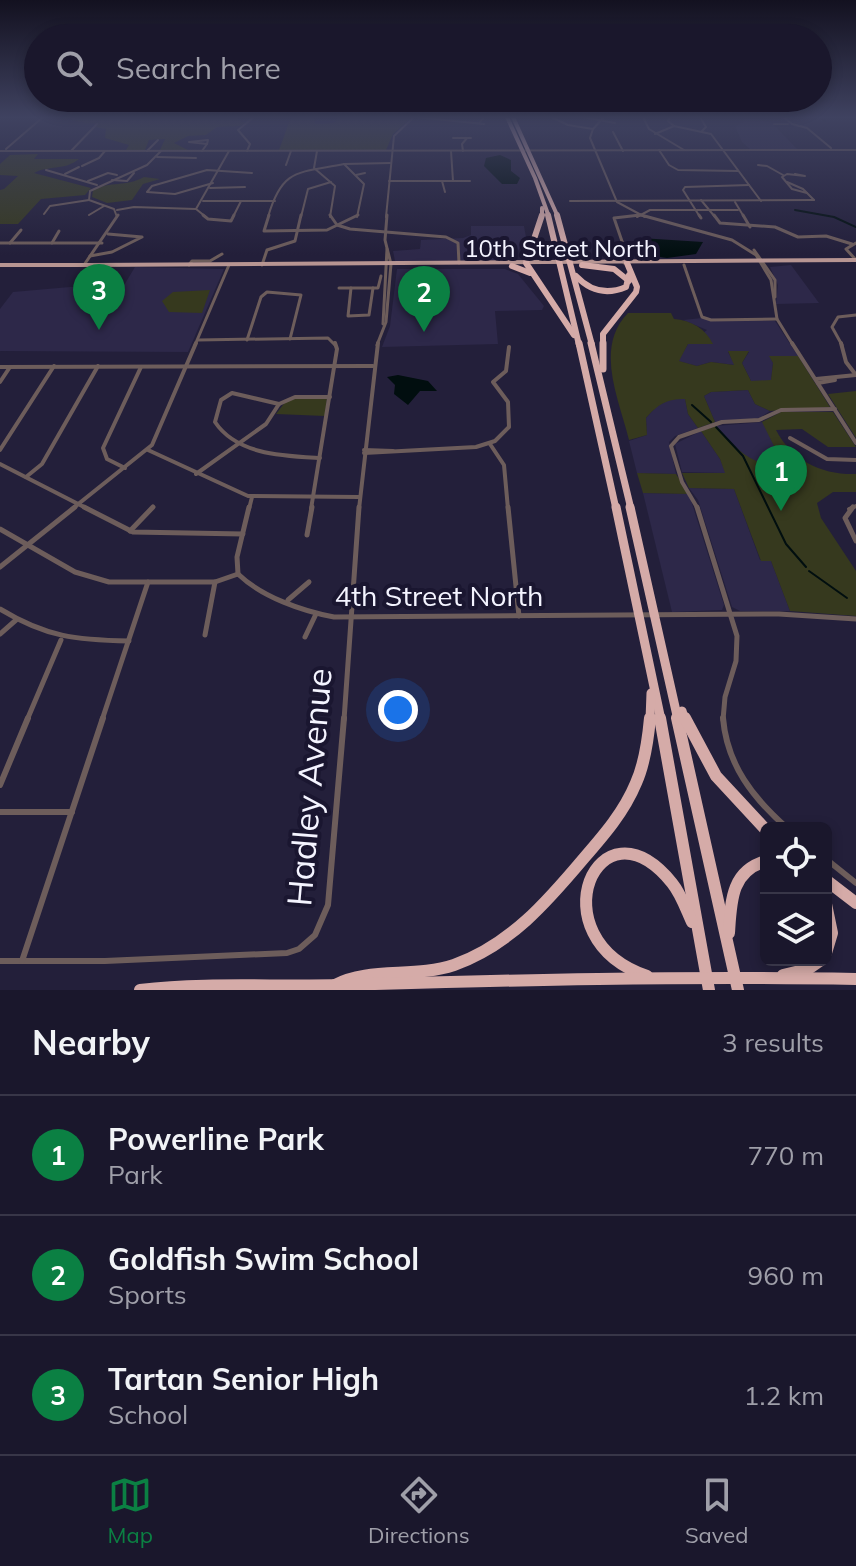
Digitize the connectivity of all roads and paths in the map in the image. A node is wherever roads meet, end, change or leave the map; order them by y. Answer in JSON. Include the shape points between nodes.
{"nodes":[{"id":1,"x":87,"y":163,"type":"edge"},
{"id":2,"x":151,"y":163,"type":"edge"},
{"id":3,"x":223,"y":163,"type":"edge"},
{"id":4,"x":313,"y":163,"type":"edge"},
{"id":5,"x":381,"y":163,"type":"edge"},
{"id":6,"x":390,"y":163,"type":"edge"},
{"id":7,"x":452,"y":163,"type":"edge"},
{"id":8,"x":527,"y":163,"type":"edge"},
{"id":9,"x":534,"y":163,"type":"edge"},
{"id":10,"x":601,"y":163,"type":"edge"},
{"id":11,"x":668,"y":163,"type":"edge"},
{"id":12,"x":733,"y":163,"type":"edge"},
{"id":13,"x":344,"y":164,"type":"junction"},
{"id":14,"x":758,"y":165,"type":"dead end"},
{"id":15,"x":46,"y":170,"type":"dead end"},
{"id":16,"x":220,"y":170,"type":"junction"},
{"id":17,"x":316,"y":170,"type":"junction"},
{"id":18,"x":738,"y":171,"type":"junction"},
{"id":19,"x":133,"y":172,"type":"junction"},
{"id":20,"x":252,"y":173,"type":"dead end"},
{"id":21,"x":365,"y":173,"type":"dead end"},
{"id":22,"x":795,"y":174,"type":"dead end"},
{"id":23,"x":62,"y":175,"type":"junction"},
{"id":24,"x":120,"y":175,"type":"junction"},
{"id":25,"x":356,"y":175,"type":"junction"},
{"id":26,"x":784,"y":175,"type":"junction"},
{"id":27,"x":110,"y":180,"type":"junction"},
{"id":28,"x":389,"y":181,"type":"junction"},
{"id":29,"x":442,"y":181,"type":"junction"},
{"id":30,"x":453,"y":181,"type":"junction"},
{"id":31,"x":470,"y":181,"type":"dead end"},
{"id":32,"x":85,"y":182,"type":"junction"},
{"id":33,"x":331,"y":182,"type":"junction"},
{"id":34,"x":213,"y":183,"type":"junction"},
{"id":35,"x":99,"y":185,"type":"junction"},
{"id":36,"x":749,"y":185,"type":"junction"},
{"id":37,"x":245,"y":187,"type":"dead end"},
{"id":38,"x":210,"y":188,"type":"junction"},
{"id":39,"x":445,"y":192,"type":"dead end"},
{"id":40,"x":541,"y":195,"type":"junction"},
{"id":41,"x":89,"y":200,"type":"junction"},
{"id":42,"x":618,"y":200,"type":"junction"},
{"id":43,"x":689,"y":200,"type":"junction"},
{"id":44,"x":701,"y":200,"type":"junction"},
{"id":45,"x":203,"y":201,"type":"junction"},
{"id":46,"x":241,"y":201,"type":"junction"},
{"id":47,"x":275,"y":201,"type":"junction"},
{"id":48,"x":570,"y":201,"type":"dead end"},
{"id":49,"x":761,"y":201,"type":"junction"},
{"id":50,"x":735,"y":202,"type":"dead end"},
{"id":51,"x":107,"y":205,"type":"junction"},
{"id":52,"x":196,"y":209,"type":"junction"},
{"id":53,"x":116,"y":210,"type":"junction"},
{"id":54,"x":696,"y":210,"type":"junction"},
{"id":55,"x":708,"y":210,"type":"junction"},
{"id":56,"x":738,"y":210,"type":"junction"},
{"id":57,"x":44,"y":214,"type":"dead end"},
{"id":58,"x":89,"y":215,"type":"dead end"},
{"id":59,"x":641,"y":215,"type":"junction"},
{"id":60,"x":701,"y":218,"type":"dead end"},
{"id":61,"x":339,"y":226,"type":"junction"},
{"id":62,"x":750,"y":227,"type":"junction"},
{"id":63,"x":21,"y":230,"type":"dead end"},
{"id":64,"x":296,"y":230,"type":"junction"},
{"id":65,"x":59,"y":231,"type":"dead end"},
{"id":66,"x":386,"y":231,"type":"junction"},
{"id":67,"x":108,"y":234,"type":"junction"},
{"id":68,"x":0,"y":243,"type":"edge"},
{"id":69,"x":10,"y":243,"type":"junction"},
{"id":70,"x":52,"y":243,"type":"junction"},
{"id":71,"x":102,"y":243,"type":"junction"},
{"id":72,"x":854,"y":243,"type":"edge"},
{"id":73,"x":222,"y":254,"type":"dead end"},
{"id":74,"x":90,"y":256,"type":"junction"},
{"id":75,"x":856,"y":260,"type":"edge"},
{"id":76,"x":459,"y":263,"type":"junction"},
{"id":77,"x":626,"y":263,"type":"junction"},
{"id":78,"x":763,"y":263,"type":"junction"},
{"id":79,"x":527,"y":264,"type":"junction"},
{"id":80,"x":0,"y":265,"type":"edge"},
{"id":81,"x":87,"y":265,"type":"junction"},
{"id":82,"x":189,"y":265,"type":"junction"},
{"id":83,"x":229,"y":265,"type":"junction"},
{"id":84,"x":264,"y":265,"type":"junction"},
{"id":85,"x":389,"y":265,"type":"junction"},
{"id":86,"x":579,"y":265,"type":"junction"},
{"id":87,"x":684,"y":265,"type":"junction"},
{"id":88,"x":512,"y":266,"type":"junction"},
{"id":89,"x":571,"y":269,"type":"junction"},
{"id":90,"x":531,"y":273,"type":"junction"},
{"id":91,"x":381,"y":276,"type":"dead end"},
{"id":92,"x":630,"y":281,"type":"junction"},
{"id":93,"x":339,"y":288,"type":"dead end"},
{"id":94,"x":351,"y":288,"type":"junction"},
{"id":95,"x":376,"y":288,"type":"junction"},
{"id":96,"x":372,"y":296,"type":"junction"},
{"id":97,"x":386,"y":296,"type":"junction"},
{"id":98,"x":856,"y":315,"type":"edge"},
{"id":99,"x":777,"y":319,"type":"junction"},
{"id":100,"x":290,"y":339,"type":"junction"},
{"id":101,"x":198,"y":340,"type":"junction"},
{"id":102,"x":247,"y":340,"type":"junction"},
{"id":103,"x":509,"y":347,"type":"dead end"},
{"id":104,"x":581,"y":349,"type":"junction"},
{"id":105,"x":54,"y":366,"type":"junction"},
{"id":106,"x":98,"y":366,"type":"junction"},
{"id":107,"x":142,"y":366,"type":"junction"},
{"id":108,"x":187,"y":366,"type":"junction"},
{"id":109,"x":335,"y":366,"type":"junction"},
{"id":110,"x":373,"y":366,"type":"junction"},
{"id":111,"x":0,"y":367,"type":"edge"},
{"id":112,"x":10,"y":367,"type":"junction"},
{"id":113,"x":856,"y":375,"type":"edge"},
{"id":114,"x":817,"y":381,"type":"junction"},
{"id":115,"x":0,"y":382,"type":"edge"},
{"id":116,"x":330,"y":397,"type":"junction"},
{"id":117,"x":607,"y":402,"type":"junction"},
{"id":118,"x":279,"y":404,"type":"junction"},
{"id":119,"x":835,"y":409,"type":"junction"},
{"id":120,"x":790,"y":438,"type":"dead end"},
{"id":121,"x":241,"y":442,"type":"junction"},
{"id":122,"x":856,"y":443,"type":"edge"},
{"id":123,"x":490,"y":444,"type":"junction"},
{"id":124,"x":0,"y":450,"type":"edge"},
{"id":125,"x":148,"y":450,"type":"junction"},
{"id":126,"x":364,"y":452,"type":"junction"},
{"id":127,"x":320,"y":458,"type":"junction"},
{"id":128,"x":856,"y":460,"type":"edge"},
{"id":129,"x":0,"y":464,"type":"edge"},
{"id":130,"x":125,"y":468,"type":"junction"},
{"id":131,"x":196,"y":474,"type":"junction"},
{"id":132,"x":26,"y":477,"type":"junction"},
{"id":133,"x":252,"y":497,"type":"junction"},
{"id":134,"x":314,"y":497,"type":"junction"},
{"id":135,"x":360,"y":497,"type":"junction"},
{"id":136,"x":79,"y":505,"type":"junction"},
{"id":137,"x":856,"y":506,"type":"edge"},
{"id":138,"x":153,"y":507,"type":"dead end"},
{"id":139,"x":0,"y":529,"type":"edge"},
{"id":140,"x":130,"y":531,"type":"junction"},
{"id":141,"x":243,"y":534,"type":"junction"},
{"id":142,"x":307,"y":535,"type":"dead end"},
{"id":143,"x":856,"y":541,"type":"edge"},
{"id":144,"x":28,"y":545,"type":"junction"},
{"id":145,"x":0,"y":567,"type":"edge"},
{"id":146,"x":238,"y":574,"type":"junction"},
{"id":147,"x":148,"y":582,"type":"junction"},
{"id":148,"x":215,"y":582,"type":"junction"},
{"id":149,"x":309,"y":582,"type":"dead end"},
{"id":150,"x":288,"y":600,"type":"junction"},
{"id":151,"x":0,"y":609,"type":"edge"},
{"id":152,"x":316,"y":614,"type":"junction"},
{"id":153,"x":730,"y":614,"type":"junction"},
{"id":154,"x":519,"y":616,"type":"junction"},
{"id":155,"x":349,"y":617,"type":"junction"},
{"id":156,"x":856,"y":619,"type":"edge"},
{"id":157,"x":16,"y":620,"type":"junction"},
{"id":158,"x":0,"y":634,"type":"edge"},
{"id":159,"x":205,"y":635,"type":"dead end"},
{"id":160,"x":305,"y":637,"type":"dead end"},
{"id":161,"x":61,"y":640,"type":"junction"},
{"id":162,"x":129,"y":641,"type":"junction"},
{"id":163,"x":668,"y":669,"type":"junction"},
{"id":164,"x":653,"y":682,"type":"junction"},
{"id":165,"x":0,"y":785,"type":"edge"},
{"id":166,"x":0,"y":812,"type":"edge"},
{"id":167,"x":72,"y":812,"type":"junction"},
{"id":168,"x":781,"y":822,"type":"edge"},
{"id":169,"x":760,"y":824,"type":"edge"},
{"id":170,"x":760,"y":863,"type":"edge"},
{"id":171,"x":832,"y":864,"type":"edge"},
{"id":172,"x":856,"y":883,"type":"edge"},
{"id":173,"x":832,"y":885,"type":"edge"},
{"id":174,"x":856,"y":903,"type":"edge"},
{"id":175,"x":728,"y":942,"type":"junction"},
{"id":176,"x":702,"y":954,"type":"junction"},
{"id":177,"x":0,"y":961,"type":"edge"},
{"id":178,"x":22,"y":961,"type":"junction"},
{"id":179,"x":812,"y":966,"type":"edge"},
{"id":180,"x":766,"y":978,"type":"junction"},
{"id":181,"x":656,"y":979,"type":"junction"},
{"id":182,"x":856,"y":979,"type":"edge"},
{"id":183,"x":335,"y":986,"type":"junction"},
{"id":184,"x":140,"y":990,"type":"edge"},
{"id":185,"x":709,"y":990,"type":"edge"},
{"id":186,"x":738,"y":990,"type":"edge"}],
"edges":[{"from":1,"to":23,"type":"street"},
{"from":2,"to":19,"type":"street"},
{"from":3,"to":16,"type":"street"},
{"from":4,"to":17,"type":"street"},
{"from":5,"to":13,"type":"street"},
{"from":6,"to":28,"type":"street"},
{"from":7,"to":30,"type":"street"},
{"from":8,"to":40,"type":"highway"},
{"from":9,"to":89,"type":"highway"},
{"from":10,"to":42,"type":"street"},
{"from":11,"to":18,"type":"street","via":[[678,170]]},
{"from":12,"to":18,"type":"street"},
{"from":13,"to":17,"type":"street"},
{"from":13,"to":25,"type":"street"},
{"from":14,"to":26,"type":"street"},
{"from":15,"to":23,"type":"street"},
{"from":16,"to":20,"type":"street"},
{"from":16,"to":34,"type":"street"},
{"from":16,"to":34,"type":"street","via":[[155,185],[147,192],[175,194]]},
{"from":17,"to":33,"type":"street"},
{"from":17,"to":47,"type":"street","via":[[286,179]]},
{"from":18,"to":36,"type":"street"},
{"from":19,"to":24,"type":"street"},
{"from":19,"to":27,"type":"street","via":[[127,181]]},
{"from":21,"to":25,"type":"street"},
{"from":22,"to":26,"type":"street"},
{"from":23,"to":32,"type":"street"},
{"from":24,"to":27,"type":"street"},
{"from":24,"to":32,"type":"street","via":[[108,173]]},
{"from":25,"to":61,"type":"street","via":[[364,186],[360,215]]},
{"from":26,"to":49,"type":"street","via":[[814,200]]},
{"from":27,"to":35,"type":"street"},
{"from":28,"to":29,"type":"street"},
{"from":28,"to":66,"type":"street"},
{"from":29,"to":30,"type":"street"},
{"from":29,"to":39,"type":"street"},
{"from":30,"to":31,"type":"street"},
{"from":32,"to":35,"type":"street"},
{"from":33,"to":61,"type":"street","via":[[335,195],[330,218]]},
{"from":33,"to":64,"type":"street","via":[[308,189]]},
{"from":34,"to":38,"type":"street"},
{"from":35,"to":41,"type":"street","via":[[90,191]]},
{"from":36,"to":43,"type":"street","via":[[686,186]]},
{"from":36,"to":49,"type":"street"},
{"from":37,"to":38,"type":"street"},
{"from":38,"to":45,"type":"street"},
{"from":40,"to":79,"type":"highway","via":[[543,223]]},
{"from":40,"to":104,"type":"highway"},
{"from":41,"to":51,"type":"street"},
{"from":41,"to":57,"type":"street","via":[[50,206]]},
{"from":42,"to":43,"type":"street"},
{"from":42,"to":48,"type":"street"},
{"from":42,"to":59,"type":"street"},
{"from":43,"to":44,"type":"street"},
{"from":43,"to":54,"type":"street"},
{"from":44,"to":49,"type":"street"},
{"from":44,"to":55,"type":"street"},
{"from":45,"to":46,"type":"street"},
{"from":45,"to":52,"type":"street"},
{"from":46,"to":47,"type":"street"},
{"from":46,"to":52,"type":"street","via":[[231,221],[208,219]]},
{"from":47,"to":64,"type":"street","via":[[264,231]]},
{"from":50,"to":56,"type":"street"},
{"from":51,"to":53,"type":"street"},
{"from":51,"to":58,"type":"street"},
{"from":52,"to":53,"type":"street"},
{"from":53,"to":67,"type":"street","via":[[117,220]]},
{"from":54,"to":55,"type":"street"},
{"from":54,"to":59,"type":"street","via":[[650,210]]},
{"from":54,"to":60,"type":"street"},
{"from":55,"to":56,"type":"street"},
{"from":55,"to":62,"type":"street","via":[[718,222]]},
{"from":56,"to":62,"type":"street"},
{"from":59,"to":77,"type":"street","via":[[614,218]]},
{"from":59,"to":78,"type":"street","via":[[732,240]]},
{"from":61,"to":64,"type":"street"},
{"from":61,"to":66,"type":"street"},
{"from":62,"to":72,"type":"street","via":[[777,227],[796,236]]},
{"from":63,"to":69,"type":"street"},
{"from":64,"to":84,"type":"street","via":[[293,243],[267,250]]},
{"from":65,"to":70,"type":"street"},
{"from":66,"to":76,"type":"street","via":[[455,239]]},
{"from":66,"to":85,"type":"street"},
{"from":67,"to":71,"type":"street"},
{"from":67,"to":74,"type":"street","via":[[142,237]]},
{"from":68,"to":69,"type":"street"},
{"from":69,"to":70,"type":"street"},
{"from":70,"to":71,"type":"street"},
{"from":71,"to":74,"type":"street"},
{"from":72,"to":75,"type":"street","via":[[846,249]]},
{"from":73,"to":82,"type":"street"},
{"from":74,"to":81,"type":"street"},
{"from":75,"to":78,"type":"main road","name":"10th Street North"},
{"from":76,"to":79,"type":"main road","name":"10th Street North"},
{"from":76,"to":85,"type":"main road","name":"10th Street North"},
{"from":77,"to":78,"type":"main road","name":"10th Street North"},
{"from":77,"to":86,"type":"main road","name":"10th Street North"},
{"from":77,"to":87,"type":"main road","name":"10th Street North"},
{"from":77,"to":92,"type":"highway"},
{"from":77,"to":117,"type":"highway","via":[[636,292],[601,341]]},
{"from":78,"to":87,"type":"main road","name":"10th Street North"},
{"from":78,"to":99,"type":"street","via":[[776,285]]},
{"from":79,"to":86,"type":"main road","name":"10th Street North"},
{"from":79,"to":88,"type":"main road","name":"10th Street North"},
{"from":79,"to":90,"type":"highway"},
{"from":80,"to":81,"type":"main road","name":"10th Street North"},
{"from":81,"to":82,"type":"main road","name":"10th Street North"},
{"from":82,"to":83,"type":"main road","name":"10th Street North"},
{"from":83,"to":84,"type":"main road","name":"10th Street North"},
{"from":83,"to":101,"type":"street"},
{"from":84,"to":85,"type":"main road","name":"10th Street North"},
{"from":85,"to":88,"type":"main road","name":"10th Street North"},
{"from":85,"to":97,"type":"street","name":"Hadley Avenue"},
{"from":86,"to":92,"type":"highway","via":[[614,269]]},
{"from":87,"to":99,"type":"street","via":[[700,314],[708,319]]},
{"from":88,"to":90,"type":"highway"},
{"from":89,"to":92,"type":"highway","via":[[584,285],[597,290],[618,291]]},
{"from":89,"to":117,"type":"highway"},
{"from":90,"to":104,"type":"highway"},
{"from":91,"to":95,"type":"street"},
{"from":93,"to":94,"type":"street"},
{"from":94,"to":95,"type":"street"},
{"from":94,"to":96,"type":"street","via":[[348,316],[368,316]]},
{"from":95,"to":96,"type":"street"},
{"from":96,"to":97,"type":"street"},
{"from":97,"to":110,"type":"street","name":"Hadley Avenue"},
{"from":98,"to":113,"type":"street","via":[[838,317],[832,327]]},
{"from":99,"to":114,"type":"street"},
{"from":100,"to":102,"type":"street"},
{"from":100,"to":102,"type":"street","via":[[301,295],[278,291],[261,297]]},
{"from":100,"to":109,"type":"street","via":[[331,338],[337,349]]},
{"from":101,"to":102,"type":"street"},
{"from":101,"to":108,"type":"street"},
{"from":103,"to":123,"type":"street","via":[[506,371],[493,382],[507,396],[510,421]]},
{"from":104,"to":164,"type":"highway"},
{"from":105,"to":106,"type":"street"},
{"from":105,"to":112,"type":"street"},
{"from":105,"to":124,"type":"street"},
{"from":106,"to":107,"type":"street"},
{"from":106,"to":132,"type":"street","via":[[46,457]]},
{"from":107,"to":108,"type":"street"},
{"from":107,"to":130,"type":"street","via":[[103,448],[107,459]]},
{"from":108,"to":109,"type":"street"},
{"from":108,"to":125,"type":"street","via":[[158,438]]},
{"from":109,"to":110,"type":"street"},
{"from":109,"to":116,"type":"street"},
{"from":110,"to":126,"type":"street","name":"Hadley Avenue"},
{"from":111,"to":112,"type":"street"},
{"from":112,"to":115,"type":"street"},
{"from":113,"to":114,"type":"street"},
{"from":114,"to":119,"type":"street"},
{"from":116,"to":118,"type":"street","via":[[295,397]]},
{"from":116,"to":127,"type":"street"},
{"from":117,"to":163,"type":"highway"},
{"from":118,"to":121,"type":"street","via":[[266,424]]},
{"from":118,"to":121,"type":"street","via":[[238,393],[223,397],[215,422],[218,430]]},
{"from":119,"to":122,"type":"street"},
{"from":119,"to":153,"type":"street","via":[[781,410],[759,420],[722,422],[672,442]]},
{"from":120,"to":128,"type":"street","via":[[826,458]]},
{"from":121,"to":127,"type":"street","via":[[279,456]]},
{"from":121,"to":131,"type":"street"},
{"from":123,"to":126,"type":"street"},
{"from":123,"to":154,"type":"street","via":[[504,465]]},
{"from":125,"to":130,"type":"street"},
{"from":125,"to":131,"type":"street"},
{"from":126,"to":135,"type":"street","name":"Hadley Avenue"},
{"from":127,"to":134,"type":"street"},
{"from":129,"to":132,"type":"street"},
{"from":130,"to":136,"type":"street"},
{"from":131,"to":133,"type":"street"},
{"from":132,"to":136,"type":"street"},
{"from":133,"to":134,"type":"street"},
{"from":133,"to":141,"type":"street"},
{"from":134,"to":135,"type":"street"},
{"from":134,"to":142,"type":"street"},
{"from":135,"to":155,"type":"street","name":"Hadley Avenue"},
{"from":136,"to":140,"type":"street"},
{"from":136,"to":144,"type":"street"},
{"from":137,"to":143,"type":"street","via":[[845,518]]},
{"from":138,"to":140,"type":"street"},
{"from":139,"to":144,"type":"street"},
{"from":140,"to":141,"type":"street"},
{"from":141,"to":146,"type":"street"},
{"from":144,"to":145,"type":"street"},
{"from":144,"to":147,"type":"street","via":[[93,579]]},
{"from":146,"to":148,"type":"street"},
{"from":146,"to":150,"type":"street","name":"4th Street North","via":[[249,586]]},
{"from":147,"to":148,"type":"street"},
{"from":147,"to":162,"type":"street"},
{"from":148,"to":159,"type":"street"},
{"from":149,"to":150,"type":"street"},
{"from":150,"to":152,"type":"street","name":"4th Street North"},
{"from":151,"to":157,"type":"street"},
{"from":152,"to":155,"type":"street","name":"4th Street North"},
{"from":152,"to":160,"type":"street"},
{"from":153,"to":154,"type":"street","name":"4th Street North"},
{"from":153,"to":156,"type":"street","name":"4th Street North"},
{"from":153,"to":168,"type":"street","via":[[739,655],[724,700],[726,743],[750,790]]},
{"from":154,"to":155,"type":"street","name":"4th Street North"},
{"from":155,"to":178,"type":"street","name":"Hadley Avenue","via":[[332,882],[326,917],[309,942],[296,950]]},
{"from":157,"to":158,"type":"street"},
{"from":157,"to":161,"type":"street"},
{"from":161,"to":162,"type":"street"},
{"from":161,"to":165,"type":"street"},
{"from":162,"to":167,"type":"street"},
{"from":163,"to":169,"type":"highway","via":[[699,749]]},
{"from":163,"to":175,"type":"highway"},
{"from":164,"to":176,"type":"highway"},
{"from":164,"to":183,"type":"highway","via":[[645,755],[627,802],[534,918],[492,948],[445,968],[401,977],[346,977]]},
{"from":166,"to":167,"type":"street"},
{"from":167,"to":178,"type":"street"},
{"from":170,"to":175,"type":"highway","via":[[749,866],[737,880]]},
{"from":171,"to":172,"type":"street"},
{"from":173,"to":174,"type":"highway"},
{"from":175,"to":186,"type":"highway"},
{"from":176,"to":181,"type":"highway","via":[[682,897],[660,867],[638,853],[605,859],[585,889],[590,925],[615,961]]},
{"from":176,"to":185,"type":"highway"},
{"from":177,"to":178,"type":"street","name":"Hadley Avenue"},
{"from":179,"to":180,"type":"highway"},
{"from":180,"to":181,"type":"highway"},
{"from":180,"to":182,"type":"highway"},
{"from":181,"to":183,"type":"highway"},
{"from":183,"to":184,"type":"highway","via":[[198,982]]}]}
